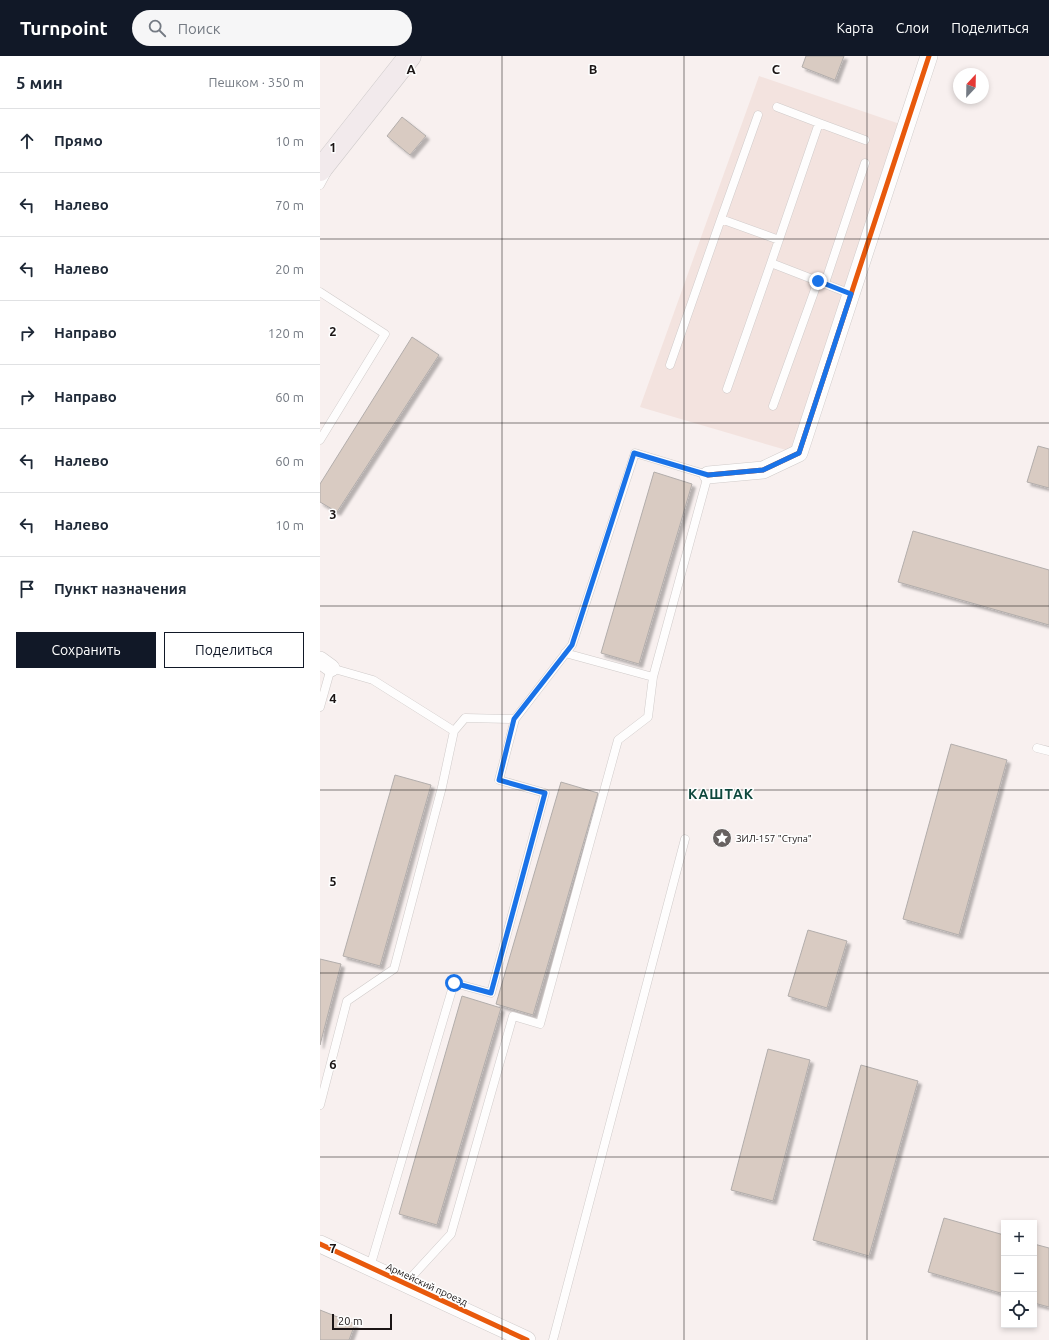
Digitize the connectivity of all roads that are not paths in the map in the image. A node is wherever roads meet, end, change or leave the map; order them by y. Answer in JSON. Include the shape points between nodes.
{"nodes":[{"id":1,"x":410,"y":56,"type":"edge"},
{"id":2,"x":929,"y":56,"type":"edge"},
{"id":3,"x":777,"y":108,"type":"dead end"},
{"id":4,"x":758,"y":115,"type":"dead end"},
{"id":5,"x":819,"y":124,"type":"junction"},
{"id":6,"x":348,"y":136,"type":"junction"},
{"id":7,"x":865,"y":140,"type":"dead end"},
{"id":8,"x":865,"y":163,"type":"dead end"},
{"id":9,"x":320,"y":170,"type":"edge"},
{"id":10,"x":320,"y":185,"type":"edge"},
{"id":11,"x":721,"y":219,"type":"junction"},
{"id":12,"x":779,"y":240,"type":"junction"},
{"id":13,"x":771,"y":263,"type":"junction"},
{"id":14,"x":821,"y":282,"type":"junction"},
{"id":15,"x":320,"y":292,"type":"edge"},
{"id":16,"x":851,"y":294,"type":"junction"},
{"id":17,"x":670,"y":365,"type":"dead end"},
{"id":18,"x":726,"y":389,"type":"dead end"},
{"id":19,"x":773,"y":406,"type":"dead end"},
{"id":20,"x":320,"y":440,"type":"edge"},
{"id":21,"x":708,"y":475,"type":"junction"},
{"id":22,"x":565,"y":653,"type":"junction"},
{"id":23,"x":325,"y":664,"type":"edge"},
{"id":24,"x":653,"y":677,"type":"junction"},
{"id":25,"x":320,"y":707,"type":"edge"},
{"id":26,"x":514,"y":719,"type":"junction"},
{"id":27,"x":454,"y":731,"type":"junction"},
{"id":28,"x":1037,"y":748,"type":"dead end"},
{"id":29,"x":1049,"y":751,"type":"edge"},
{"id":30,"x":685,"y":839,"type":"dead end"},
{"id":31,"x":320,"y":1105,"type":"edge"},
{"id":32,"x":320,"y":1244,"type":"edge"},
{"id":33,"x":370,"y":1267,"type":"junction"},
{"id":34,"x":405,"y":1284,"type":"junction"},
{"id":35,"x":527,"y":1340,"type":"edge"},
{"id":36,"x":553,"y":1340,"type":"edge"}],
"edges":[{"from":1,"to":6,"type":"main road"},
{"from":2,"to":16,"type":"street"},
{"from":3,"to":5,"type":"lane"},
{"from":4,"to":11,"type":"lane"},
{"from":5,"to":7,"type":"lane"},
{"from":5,"to":12,"type":"lane"},
{"from":6,"to":9,"type":"main road"},
{"from":6,"to":10,"type":"lane"},
{"from":8,"to":14,"type":"lane"},
{"from":11,"to":12,"type":"lane"},
{"from":11,"to":17,"type":"lane"},
{"from":12,"to":13,"type":"lane"},
{"from":13,"to":14,"type":"lane"},
{"from":13,"to":18,"type":"lane"},
{"from":14,"to":16,"type":"lane"},
{"from":14,"to":19,"type":"lane"},
{"from":15,"to":20,"type":"lane","via":[[385,334]]},
{"from":16,"to":21,"type":"street","via":[[799,453],[763,470]]},
{"from":21,"to":22,"type":"lane","via":[[634,453],[572,645]]},
{"from":21,"to":24,"type":"lane"},
{"from":22,"to":24,"type":"lane"},
{"from":22,"to":26,"type":"lane"},
{"from":23,"to":25,"type":"lane"},
{"from":23,"to":27,"type":"lane","via":[[373,680]]},
{"from":24,"to":34,"type":"lane","via":[[648,717],[618,740],[540,1024],[513,1016],[451,1234]]},
{"from":26,"to":27,"type":"lane","via":[[465,718]]},
{"from":26,"to":33,"type":"lane","via":[[499,780],[545,793],[491,993],[454,983]]},
{"from":27,"to":31,"type":"lane","via":[[442,787],[394,969],[347,1001]]},
{"from":28,"to":29,"type":"lane"},
{"from":30,"to":36,"type":"lane"},
{"from":32,"to":33,"type":"street","name":"Армейский проезд"},
{"from":33,"to":34,"type":"street","name":"Армейский проезд"},
{"from":34,"to":35,"type":"street","name":"Армейский проезд"}]}
